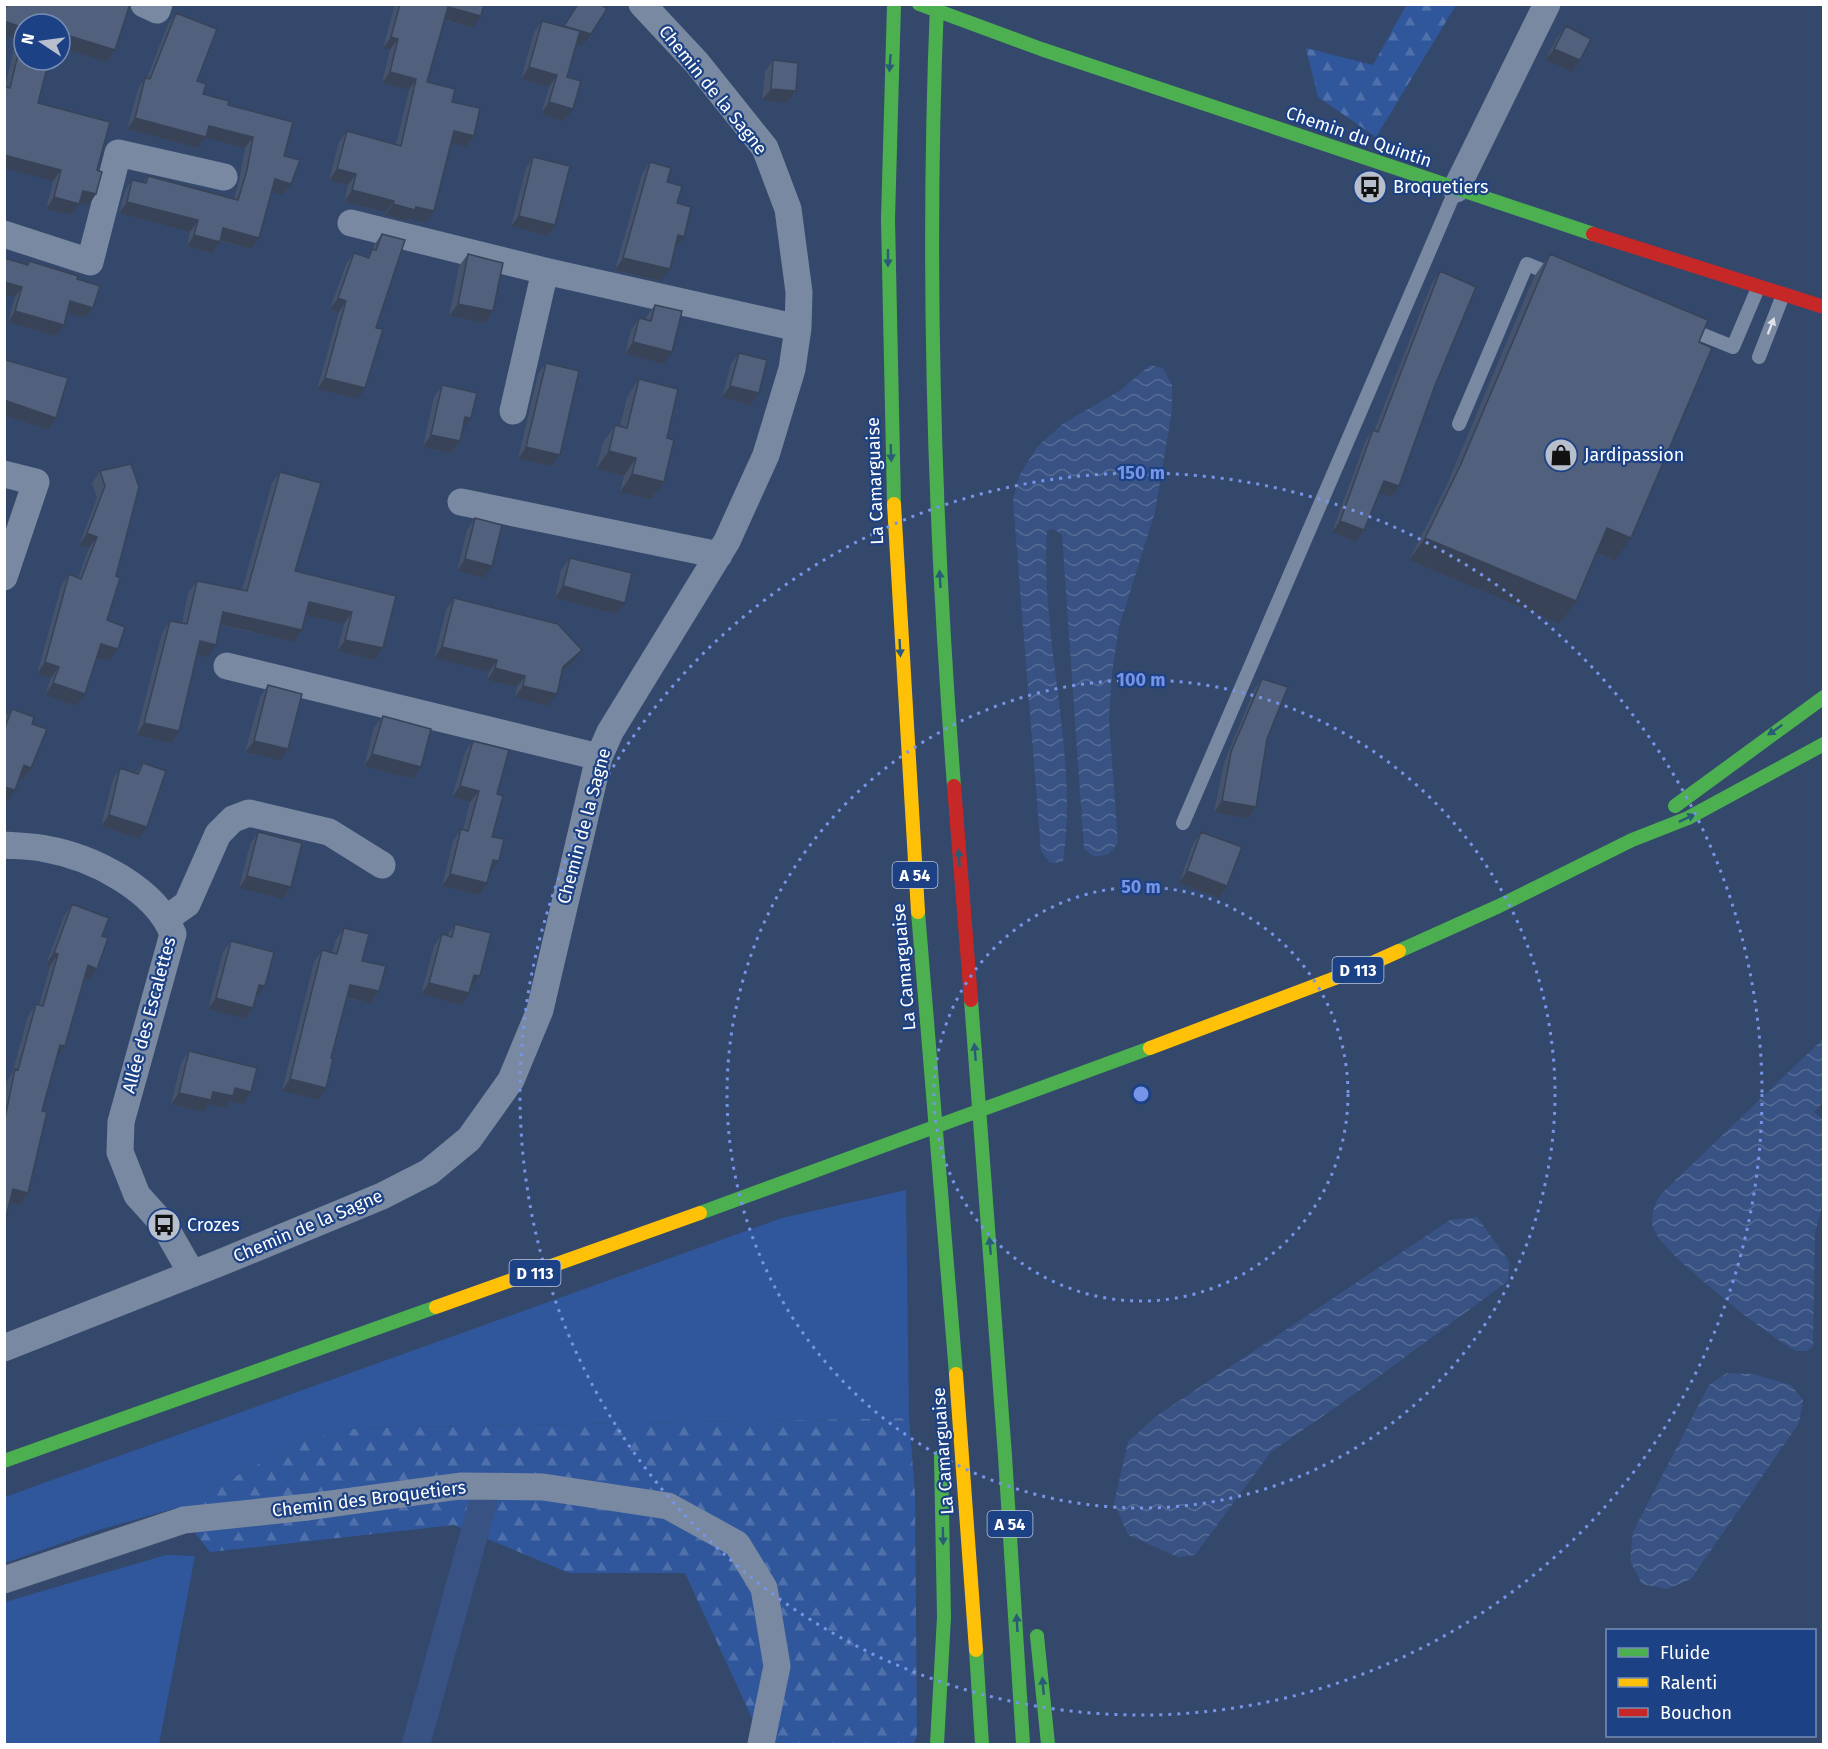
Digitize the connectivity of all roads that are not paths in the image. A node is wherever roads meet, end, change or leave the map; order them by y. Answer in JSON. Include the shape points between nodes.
{"nodes":[{"id":1,"x":144,"y":4,"type":"edge"},
{"id":2,"x":159,"y":4,"type":"edge"},
{"id":3,"x":642,"y":4,"type":"edge"},
{"id":4,"x":894,"y":4,"type":"edge"},
{"id":5,"x":919,"y":4,"type":"edge"},
{"id":6,"x":937,"y":4,"type":"edge"},
{"id":7,"x":1547,"y":4,"type":"edge"},
{"id":8,"x":224,"y":177,"type":"dead end"},
{"id":9,"x":1456,"y":189,"type":"junction"},
{"id":10,"x":351,"y":223,"type":"dead end"},
{"id":11,"x":4,"y":234,"type":"edge"},
{"id":12,"x":545,"y":271,"type":"junction"},
{"id":13,"x":1568,"y":281,"type":"edge"},
{"id":14,"x":1758,"y":288,"type":"junction"},
{"id":15,"x":1783,"y":295,"type":"junction"},
{"id":16,"x":1824,"y":307,"type":"edge"},
{"id":17,"x":1671,"y":322,"type":"edge"},
{"id":18,"x":798,"y":328,"type":"junction"},
{"id":19,"x":1759,"y":357,"type":"dead end"},
{"id":20,"x":513,"y":411,"type":"dead end"},
{"id":21,"x":1459,"y":424,"type":"dead end"},
{"id":22,"x":4,"y":474,"type":"edge"},
{"id":23,"x":461,"y":502,"type":"dead end"},
{"id":24,"x":719,"y":555,"type":"junction"},
{"id":25,"x":4,"y":577,"type":"edge"},
{"id":26,"x":227,"y":666,"type":"dead end"},
{"id":27,"x":1824,"y":697,"type":"edge"},
{"id":28,"x":1824,"y":744,"type":"edge"},
{"id":29,"x":598,"y":756,"type":"junction"},
{"id":30,"x":1183,"y":824,"type":"dead end"},
{"id":31,"x":1632,"y":840,"type":"junction"},
{"id":32,"x":4,"y":845,"type":"edge"},
{"id":33,"x":382,"y":865,"type":"dead end"},
{"id":34,"x":167,"y":918,"type":"junction"},
{"id":35,"x":942,"y":1205,"type":"junction"},
{"id":36,"x":192,"y":1274,"type":"junction"},
{"id":37,"x":995,"y":1305,"type":"junction"},
{"id":38,"x":4,"y":1348,"type":"edge"},
{"id":39,"x":942,"y":1371,"type":"dead end"},
{"id":40,"x":941,"y":1442,"type":"dead end"},
{"id":41,"x":4,"y":1461,"type":"edge"},
{"id":42,"x":1025,"y":1538,"type":"dead end"},
{"id":43,"x":4,"y":1580,"type":"edge"},
{"id":44,"x":1035,"y":1619,"type":"dead end"},
{"id":45,"x":761,"y":1744,"type":"edge"},
{"id":46,"x":937,"y":1744,"type":"edge"},
{"id":47,"x":982,"y":1744,"type":"edge"},
{"id":48,"x":1023,"y":1744,"type":"edge"},
{"id":49,"x":1048,"y":1744,"type":"edge"}],
"edges":[{"from":1,"to":2,"type":"street","via":[[157,10]]},
{"from":3,"to":18,"type":"street","name":"Chemin de la Sagne","via":[[697,63],[765,148],[788,209],[799,292]]},
{"from":4,"to":35,"type":"main road","name":"La Camarguaise","number":"A 54","one_way":true,"via":[[889,83],[888,284],[893,518],[904,750]]},
{"from":5,"to":9,"type":"main road","name":"Chemin du Quintin"},
{"from":37,"to":6,"type":"main road","number":"A 54","one_way":true,"via":[[939,573],[929,331]]},
{"from":7,"to":9,"type":"street"},
{"from":8,"to":11,"type":"street","via":[[118,153],[90,262]]},
{"from":9,"to":14,"type":"main road","name":"Chemin du Quintin"},
{"from":9,"to":30,"type":"lane"},
{"from":10,"to":12,"type":"street"},
{"from":12,"to":18,"type":"street"},
{"from":12,"to":20,"type":"street"},
{"from":13,"to":21,"type":"lane","via":[[1527,264]]},
{"from":14,"to":15,"type":"main road","name":"Chemin du Quintin"},
{"from":14,"to":17,"type":"lane","via":[[1733,347]]},
{"from":15,"to":16,"type":"main road","name":"Chemin du Quintin"},
{"from":19,"to":15,"type":"lane","one_way":true},
{"from":18,"to":24,"type":"street","name":"Chemin de la Sagne","via":[[792,369],[766,455]]},
{"from":22,"to":25,"type":"street","via":[[36,482]]},
{"from":23,"to":24,"type":"street"},
{"from":24,"to":29,"type":"street","name":"Chemin de la Sagne"},
{"from":26,"to":29,"type":"street"},
{"from":27,"to":31,"type":"main road","number":"D 113","one_way":true},
{"from":31,"to":28,"type":"main road","number":"D 113","one_way":true,"via":[[1688,818]]},
{"from":29,"to":36,"type":"street","name":"Chemin de la Sagne","via":[[540,1010],[511,1080],[469,1139],[429,1173],[382,1196]]},
{"from":31,"to":41,"type":"main road","number":"D 113","via":[[1359,969],[1074,1078]]},
{"from":32,"to":34,"type":"street","name":"Allée des Escalettes","via":[[47,849],[92,863],[146,895]]},
{"from":33,"to":34,"type":"street","via":[[329,832],[249,813],[233,819],[218,834],[187,904]]},
{"from":34,"to":36,"type":"street","name":"Allée des Escalettes","via":[[173,934],[121,1122],[120,1152],[136,1195],[164,1226]]},
{"from":35,"to":39,"type":"main road"},
{"from":35,"to":47,"type":"main road","name":"La Camarguaise","number":"A 54"},
{"from":36,"to":38,"type":"street","name":"Chemin de la Sagne"},
{"from":37,"to":42,"type":"main road"},
{"from":48,"to":37,"type":"main road","number":"A 54","one_way":true},
{"from":40,"to":46,"type":"main road","one_way":true,"via":[[944,1617]]},
{"from":43,"to":45,"type":"street","name":"Chemin des Broquetiers","via":[[184,1520],[460,1486],[543,1487],[668,1506],[737,1544],[764,1588],[777,1666]]},
{"from":49,"to":44,"type":"main road","one_way":true}]}
